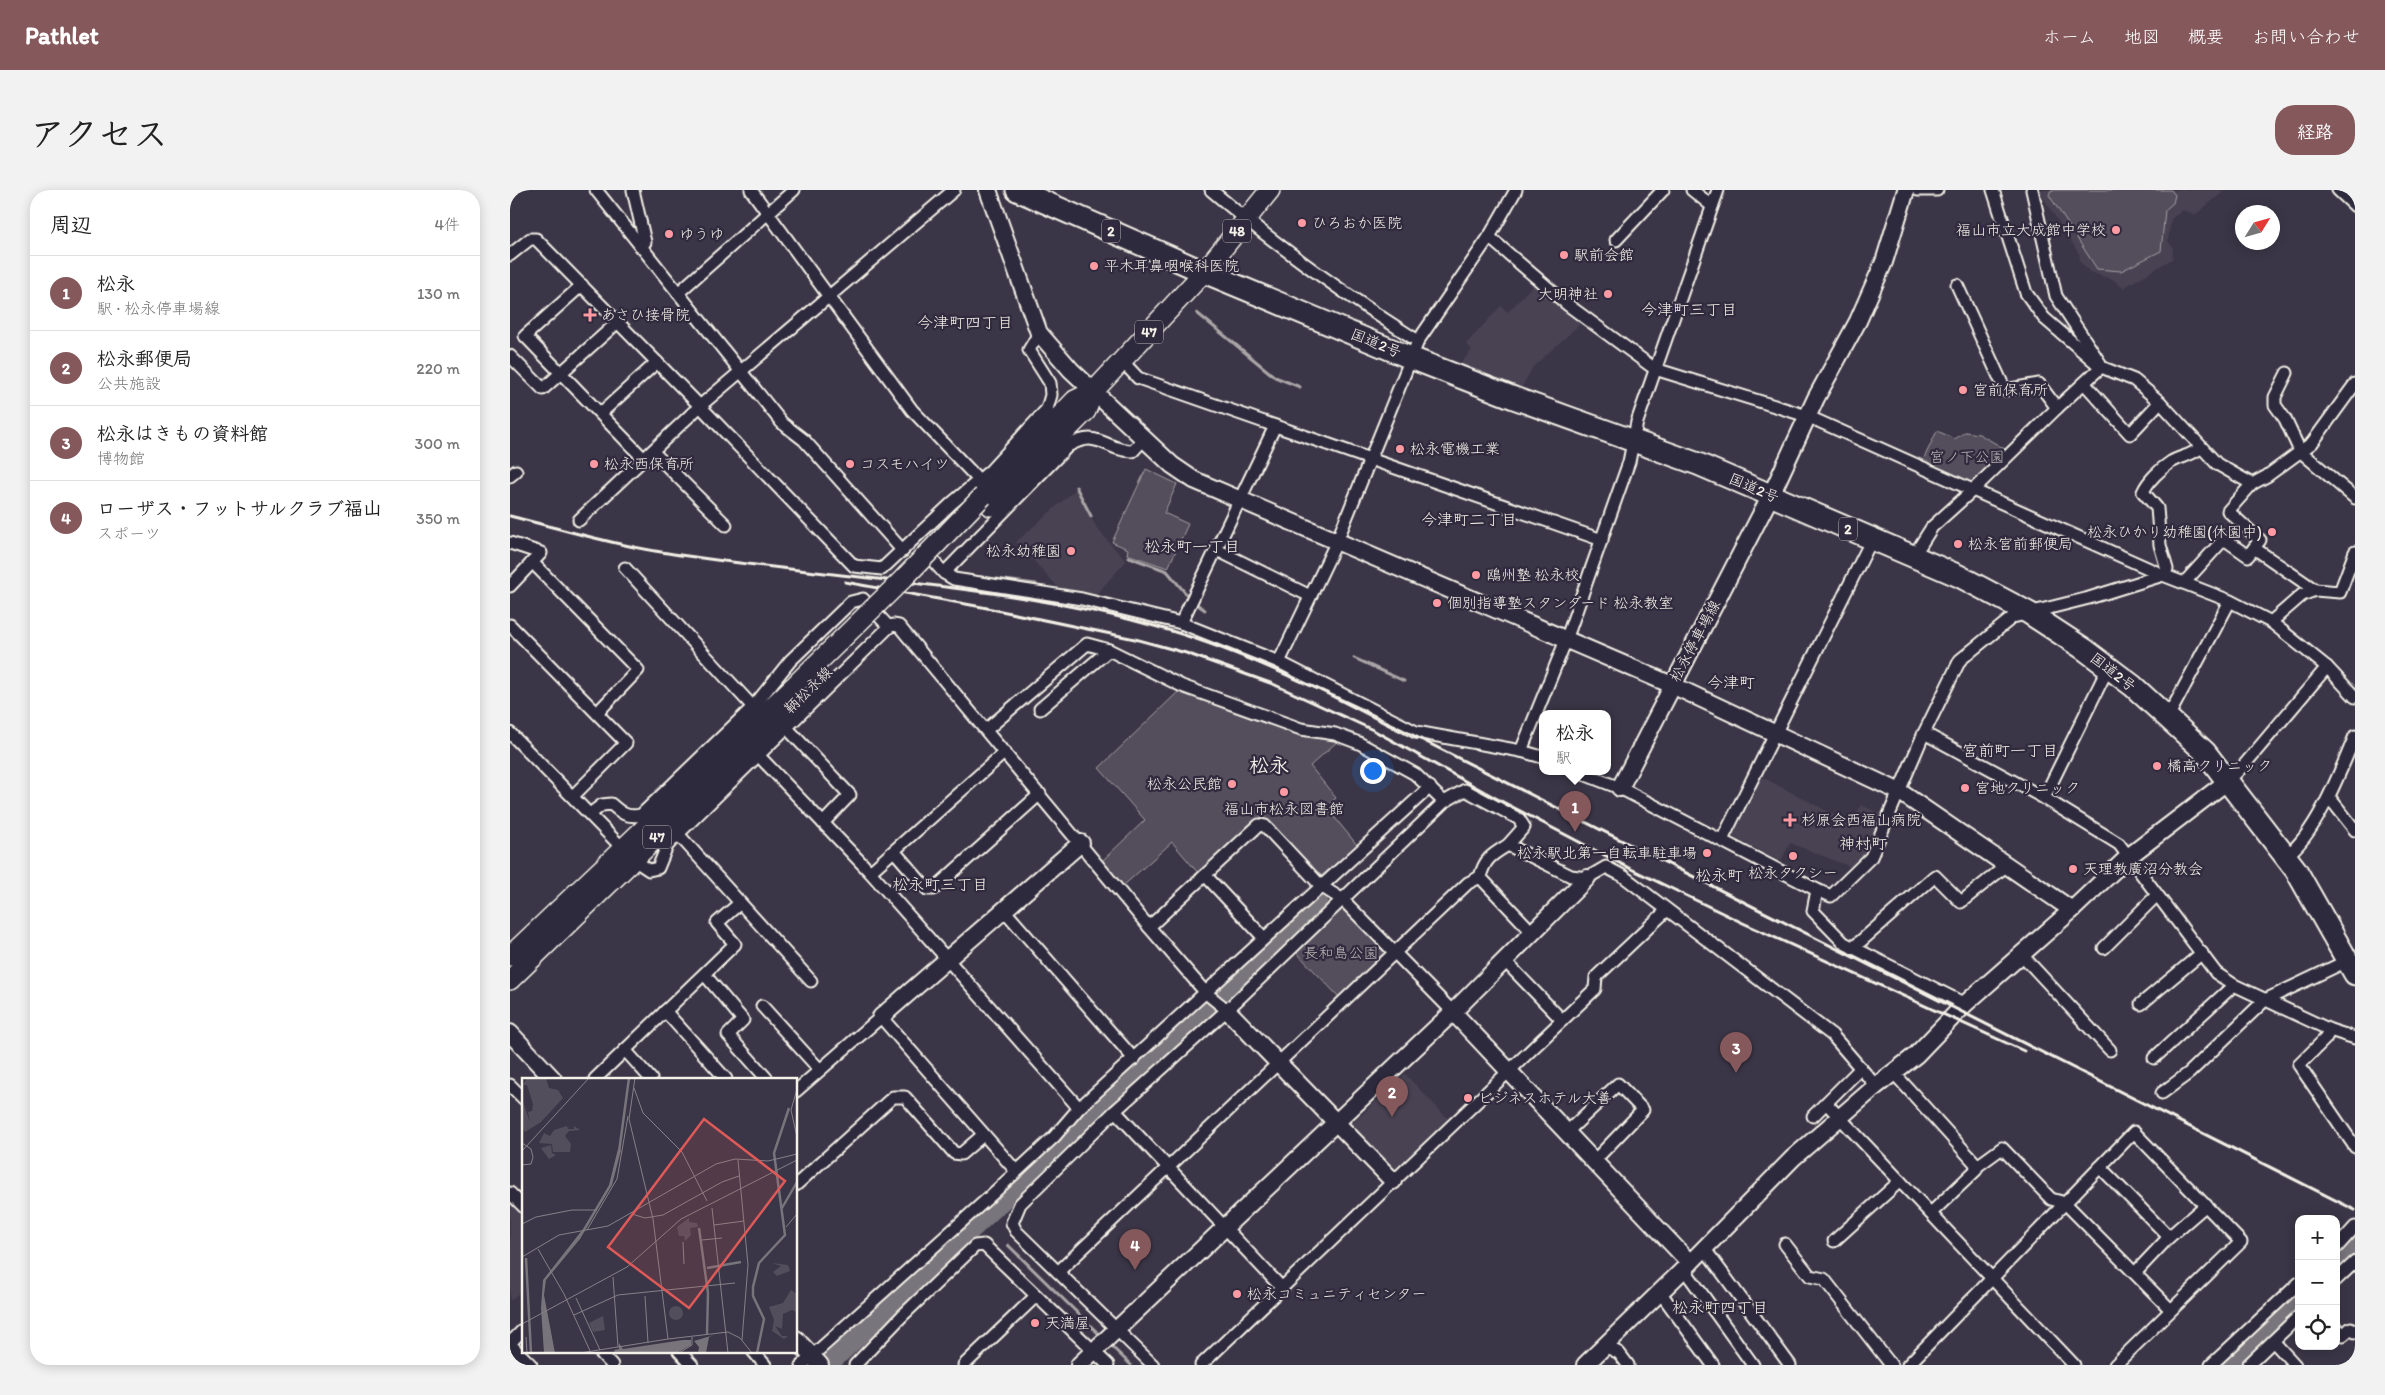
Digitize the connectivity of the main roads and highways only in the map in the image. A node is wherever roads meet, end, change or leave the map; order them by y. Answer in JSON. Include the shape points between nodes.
{"nodes":[{"id":1,"x":1017,"y":190,"type":"edge"},
{"id":2,"x":1270,"y":190,"type":"edge"},
{"id":3,"x":1204,"y":272,"type":"junction"},
{"id":4,"x":629,"y":853,"type":"junction"},
{"id":5,"x":510,"y":956,"type":"edge"},
{"id":6,"x":2352,"y":964,"type":"edge"},
{"id":7,"x":510,"y":980,"type":"edge"}],
"edges":[{"from":1,"to":3,"type":"highway","name":"国道2号","number":"2"},
{"from":2,"to":3,"type":"main road","number":"48"},
{"from":3,"to":4,"type":"main road","name":"鞆松永線","number":"47","bridge":true,"via":[[1094,391],[1075,400],[800,689]]},
{"from":3,"to":6,"type":"highway","name":"国道2号","number":"2","via":[[1385,347],[1414,349],[1634,442],[1698,464],[1959,576],[2029,613],[2108,668],[2205,752],[2296,870]]},
{"from":4,"to":5,"type":"main road","name":"鞆松永線","number":"47"},
{"from":4,"to":7,"type":"main road","name":"鞆松永線","number":"47"}]}
